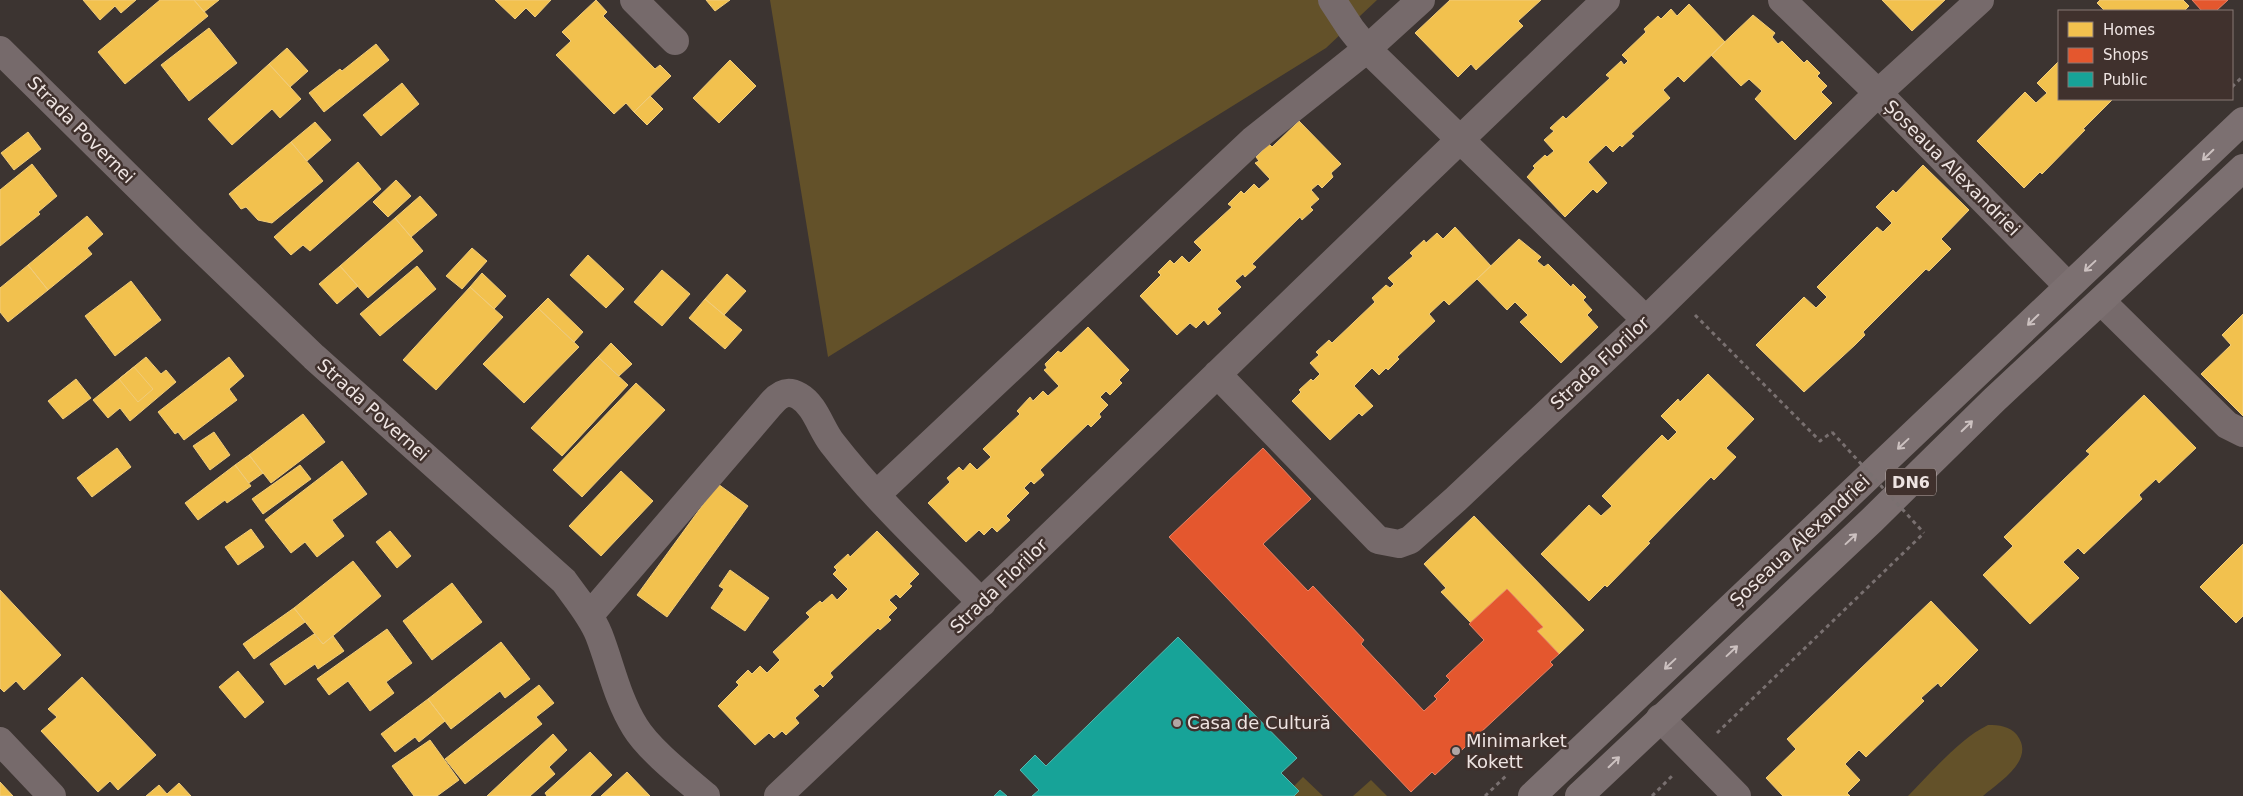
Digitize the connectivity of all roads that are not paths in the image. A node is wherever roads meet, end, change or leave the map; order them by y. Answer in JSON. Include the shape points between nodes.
{"nodes":[{"id":1,"x":634,"y":0,"type":"edge"},
{"id":2,"x":1332,"y":0,"type":"edge"},
{"id":3,"x":1421,"y":0,"type":"edge"},
{"id":4,"x":1606,"y":0,"type":"edge"},
{"id":5,"x":1782,"y":0,"type":"edge"},
{"id":6,"x":1980,"y":0,"type":"edge"},
{"id":7,"x":675,"y":40,"type":"dead end"},
{"id":8,"x":1368,"y":49,"type":"junction"},
{"id":9,"x":0,"y":50,"type":"edge"},
{"id":10,"x":1878,"y":93,"type":"junction"},
{"id":11,"x":2243,"y":121,"type":"edge"},
{"id":12,"x":1459,"y":139,"type":"junction"},
{"id":13,"x":2243,"y":168,"type":"edge"},
{"id":14,"x":2068,"y":286,"type":"junction"},
{"id":15,"x":2102,"y":302,"type":"junction"},
{"id":16,"x":1646,"y":320,"type":"junction"},
{"id":17,"x":1217,"y":374,"type":"junction"},
{"id":18,"x":2243,"y":433,"type":"edge"},
{"id":19,"x":876,"y":495,"type":"junction"},
{"id":20,"x":982,"y":603,"type":"junction"},
{"id":21,"x":589,"y":616,"type":"junction"},
{"id":22,"x":1660,"y":718,"type":"junction"},
{"id":23,"x":0,"y":741,"type":"edge"},
{"id":24,"x":52,"y":796,"type":"edge"},
{"id":25,"x":706,"y":796,"type":"edge"},
{"id":26,"x":778,"y":796,"type":"edge"},
{"id":27,"x":1532,"y":796,"type":"edge"},
{"id":28,"x":1579,"y":796,"type":"edge"},
{"id":29,"x":1738,"y":796,"type":"edge"}],
"edges":[{"from":1,"to":7,"type":"street"},
{"from":2,"to":8,"type":"street"},
{"from":3,"to":8,"type":"street"},
{"from":4,"to":12,"type":"street","name":"Strada Florilor"},
{"from":5,"to":10,"type":"street","name":"Șoseaua Alexandriei"},
{"from":6,"to":10,"type":"street","name":"Strada Florilor"},
{"from":8,"to":12,"type":"street"},
{"from":8,"to":19,"type":"street","via":[[1252,140]]},
{"from":9,"to":21,"type":"street","name":"Strada Povernei","via":[[314,357],[564,581]]},
{"from":10,"to":14,"type":"street","name":"Șoseaua Alexandriei"},
{"from":10,"to":16,"type":"street","name":"Strada Florilor"},
{"from":11,"to":14,"type":"highway","name":"Șoseaua Alexandriei","number":"DN6","one_way":true},
{"from":12,"to":16,"type":"street"},
{"from":12,"to":17,"type":"street","name":"Strada Florilor"},
{"from":13,"to":15,"type":"highway","name":"Șoseaua Alexandriei","number":"DN6"},
{"from":14,"to":27,"type":"highway","name":"Șoseaua Alexandriei","number":"DN6","one_way":true},
{"from":15,"to":18,"type":"street","via":[[2227,425]]},
{"from":22,"to":15,"type":"highway","name":"Șoseaua Alexandriei","number":"DN6","one_way":true,"via":[[1994,400]]},
{"from":16,"to":17,"type":"street","name":"Strada Florilor","via":[[1456,499],[1410,540],[1399,544],[1378,540],[1369,532]]},
{"from":17,"to":20,"type":"street","name":"Strada Florilor"},
{"from":19,"to":20,"type":"street"},
{"from":19,"to":21,"type":"street","via":[[830,441],[808,404],[799,396],[786,392],[770,404]]},
{"from":20,"to":26,"type":"street","name":"Strada Florilor"},
{"from":21,"to":25,"type":"street","name":"Strada Povernei","via":[[599,635],[622,702],[636,729]]},
{"from":28,"to":22,"type":"highway","name":"Șoseaua Alexandriei","number":"DN6","one_way":true},
{"from":22,"to":29,"type":"street"},
{"from":23,"to":24,"type":"street"}]}
